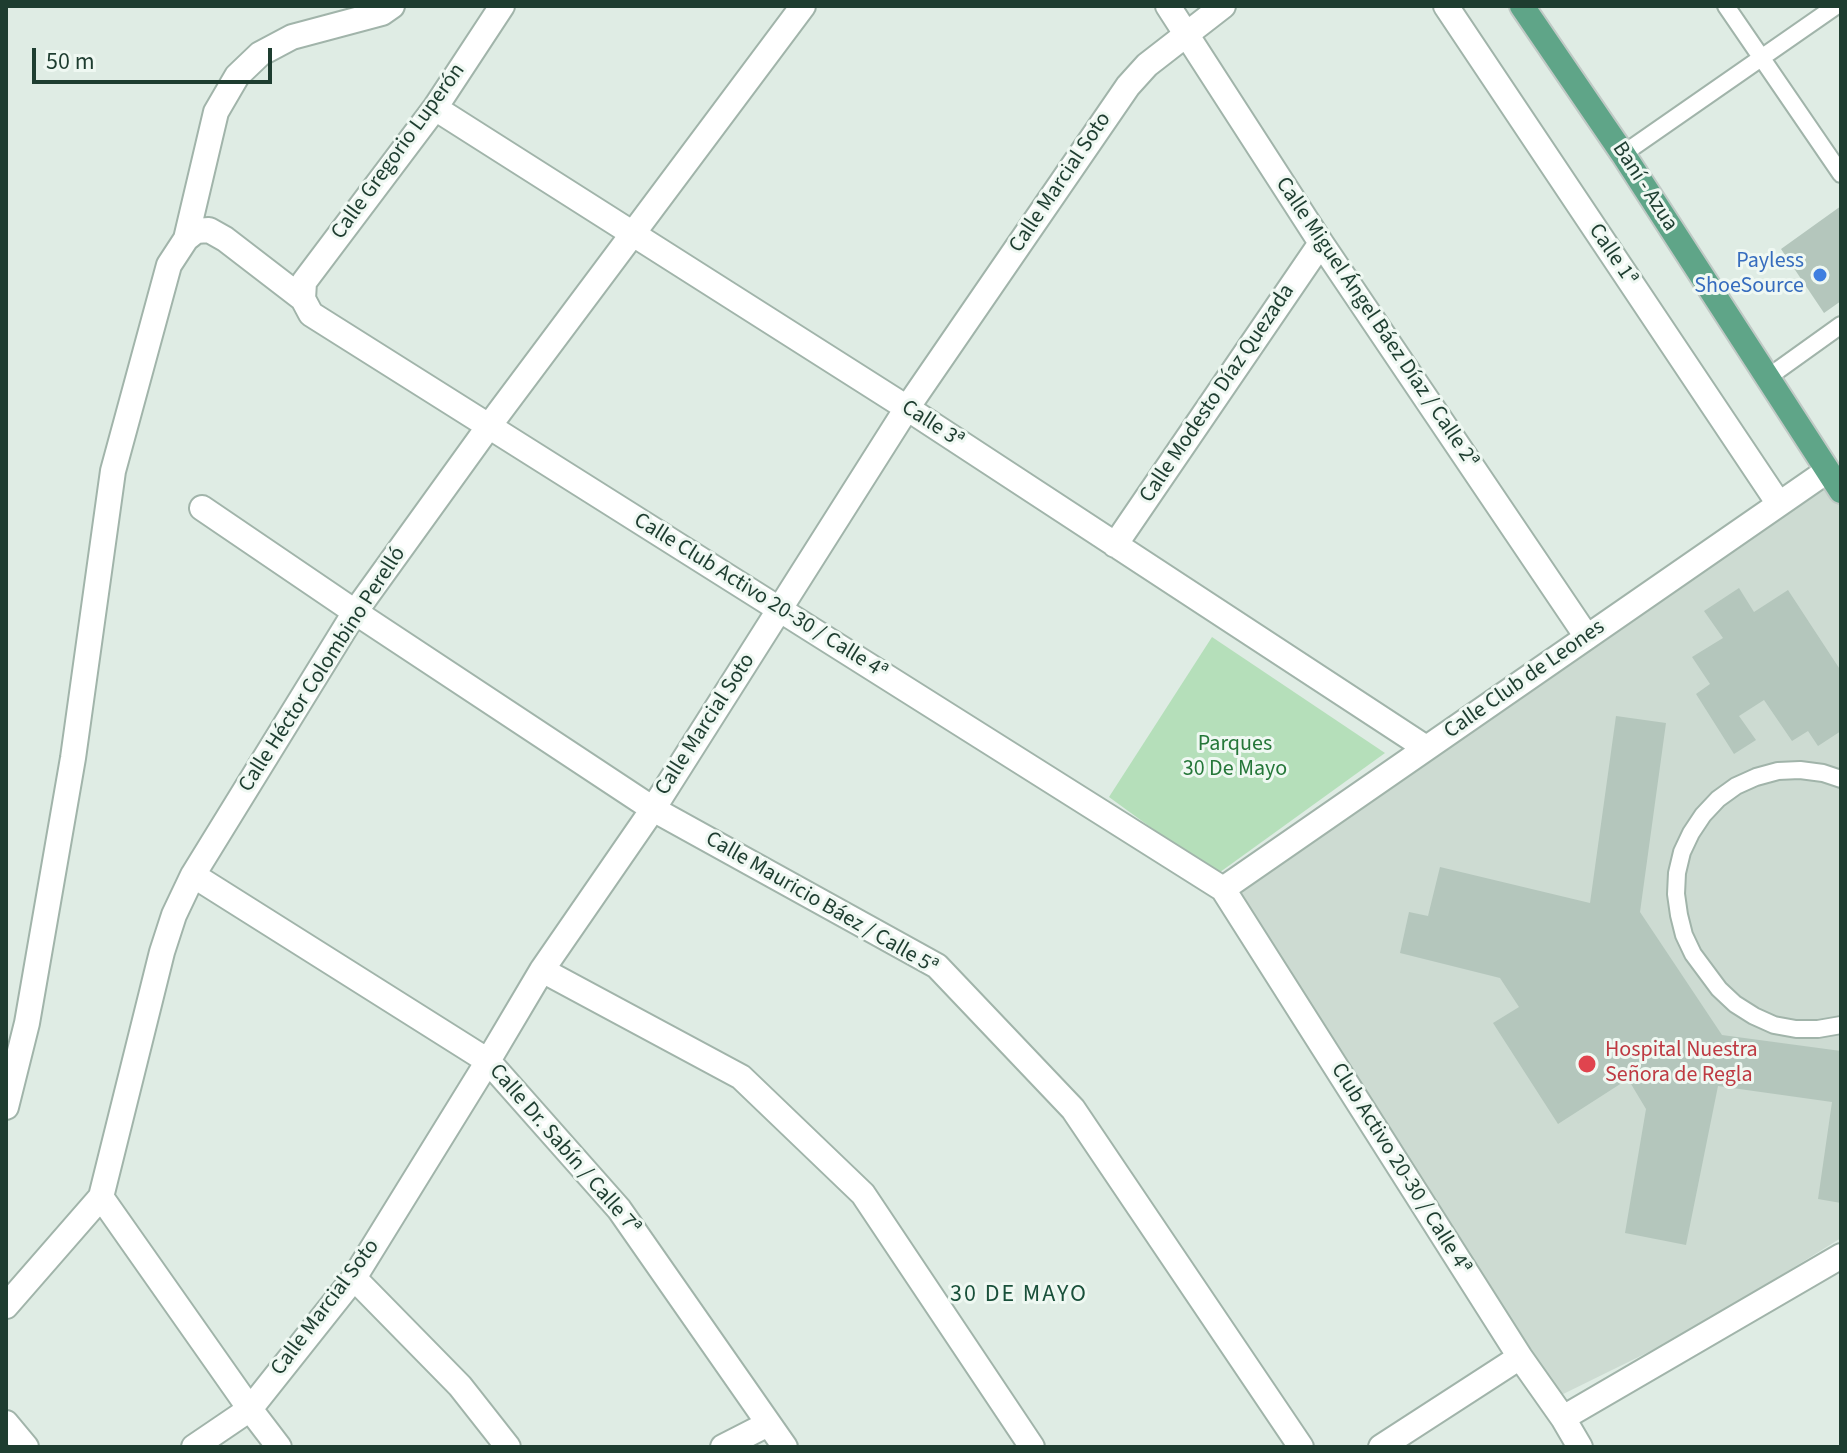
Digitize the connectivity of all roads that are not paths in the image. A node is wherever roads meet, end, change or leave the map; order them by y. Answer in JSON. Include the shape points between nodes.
{"nodes":[{"id":1,"x":392,"y":6,"type":"edge"},
{"id":2,"x":502,"y":6,"type":"edge"},
{"id":3,"x":803,"y":6,"type":"edge"},
{"id":4,"x":1168,"y":6,"type":"edge"},
{"id":5,"x":1223,"y":6,"type":"edge"},
{"id":6,"x":1446,"y":6,"type":"edge"},
{"id":7,"x":1522,"y":6,"type":"edge"},
{"id":8,"x":1726,"y":6,"type":"edge"},
{"id":9,"x":1835,"y":6,"type":"edge"},
{"id":10,"x":1841,"y":15,"type":"edge"},
{"id":11,"x":1187,"y":35,"type":"junction"},
{"id":12,"x":1762,"y":57,"type":"junction"},
{"id":13,"x":435,"y":108,"type":"junction"},
{"id":14,"x":1623,"y":154,"type":"junction"},
{"id":15,"x":1841,"y":174,"type":"edge"},
{"id":16,"x":633,"y":235,"type":"junction"},
{"id":17,"x":186,"y":239,"type":"junction"},
{"id":18,"x":1321,"y":243,"type":"junction"},
{"id":19,"x":303,"y":299,"type":"junction"},
{"id":20,"x":1841,"y":325,"type":"edge"},
{"id":21,"x":1767,"y":378,"type":"junction"},
{"id":22,"x":907,"y":408,"type":"junction"},
{"id":23,"x":489,"y":426,"type":"junction"},
{"id":24,"x":1834,"y":481,"type":"edge"},
{"id":25,"x":1779,"y":504,"type":"junction"},
{"id":26,"x":202,"y":508,"type":"dead end"},
{"id":27,"x":1115,"y":545,"type":"junction"},
{"id":28,"x":781,"y":609,"type":"junction"},
{"id":29,"x":355,"y":612,"type":"junction"},
{"id":30,"x":1587,"y":637,"type":"junction"},
{"id":31,"x":1426,"y":748,"type":"junction"},
{"id":32,"x":1841,"y":779,"type":"edge"},
{"id":33,"x":653,"y":809,"type":"junction"},
{"id":34,"x":193,"y":875,"type":"junction"},
{"id":35,"x":1223,"y":889,"type":"junction"},
{"id":36,"x":542,"y":970,"type":"junction"},
{"id":37,"x":1841,"y":1025,"type":"edge"},
{"id":38,"x":488,"y":1061,"type":"junction"},
{"id":39,"x":6,"y":1107,"type":"edge"},
{"id":40,"x":101,"y":1197,"type":"junction"},
{"id":41,"x":1841,"y":1256,"type":"edge"},
{"id":42,"x":354,"y":1278,"type":"junction"},
{"id":43,"x":6,"y":1306,"type":"edge"},
{"id":44,"x":1520,"y":1357,"type":"junction"},
{"id":45,"x":250,"y":1409,"type":"junction"},
{"id":46,"x":1563,"y":1418,"type":"junction"},
{"id":47,"x":6,"y":1423,"type":"edge"},
{"id":48,"x":768,"y":1424,"type":"junction"},
{"id":49,"x":26,"y":1447,"type":"edge"},
{"id":50,"x":194,"y":1447,"type":"edge"},
{"id":51,"x":279,"y":1447,"type":"edge"},
{"id":52,"x":508,"y":1447,"type":"edge"},
{"id":53,"x":723,"y":1447,"type":"edge"},
{"id":54,"x":785,"y":1447,"type":"edge"},
{"id":55,"x":1032,"y":1447,"type":"edge"},
{"id":56,"x":1301,"y":1447,"type":"edge"},
{"id":57,"x":1381,"y":1447,"type":"edge"},
{"id":58,"x":1580,"y":1447,"type":"edge"}],
"edges":[{"from":1,"to":17,"type":"street","via":[[292,37],[260,54],[237,76],[216,112]]},
{"from":2,"to":13,"type":"street","name":"Calle Gregorio Luperón"},
{"from":3,"to":16,"type":"street","name":"Calle Héctor Colombino Perelló"},
{"from":4,"to":11,"type":"street","name":"Calle Miguel Ángel Báez Díaz / Calle 2ª"},
{"from":5,"to":11,"type":"street","name":"Calle Marcial Soto"},
{"from":6,"to":25,"type":"street","name":"Calle 1ª"},
{"from":7,"to":14,"type":"main road","name":"Baní - Azua"},
{"from":8,"to":12,"type":"lane"},
{"from":9,"to":10,"type":"lane"},
{"from":9,"to":12,"type":"lane"},
{"from":11,"to":18,"type":"street","name":"Calle Miguel Ángel Báez Díaz / Calle 2ª"},
{"from":11,"to":22,"type":"street","name":"Calle Marcial Soto","via":[[1128,86]]},
{"from":12,"to":14,"type":"lane"},
{"from":12,"to":15,"type":"lane"},
{"from":13,"to":16,"type":"street","name":"Calle 3ª"},
{"from":13,"to":19,"type":"street","name":"Calle Gregorio Luperón","via":[[304,282]]},
{"from":14,"to":21,"type":"main road","name":"Baní - Azua"},
{"from":16,"to":22,"type":"street","name":"Calle 3ª"},
{"from":16,"to":23,"type":"street","name":"Calle Héctor Colombino Perelló"},
{"from":17,"to":19,"type":"street","name":"Calle Club Activo 20-30 / Calle 4ª","via":[[209,230]]},
{"from":17,"to":39,"type":"street","via":[[169,265],[113,471],[73,758],[27,1023]]},
{"from":18,"to":27,"type":"street","name":"Calle Modesto Díaz Quezada"},
{"from":18,"to":30,"type":"street","name":"Calle Miguel Ángel Báez Díaz / Calle 2ª"},
{"from":19,"to":23,"type":"street","name":"Calle Club Activo 20-30 / Calle 4ª","via":[[311,314]]},
{"from":20,"to":21,"type":"lane"},
{"from":21,"to":24,"type":"main road","name":"Baní - Azua"},
{"from":22,"to":27,"type":"street","name":"Calle 3ª"},
{"from":22,"to":28,"type":"street","name":"Calle Marcial Soto"},
{"from":23,"to":28,"type":"street","name":"Calle Club Activo 20-30 / Calle 4ª"},
{"from":23,"to":29,"type":"street","name":"Calle Héctor Colombino Perelló"},
{"from":24,"to":25,"type":"street","name":"Calle Club de Leones"},
{"from":25,"to":30,"type":"street","name":"Calle Club de Leones"},
{"from":26,"to":29,"type":"street","name":"Calle Mauricio Báez / Calle 5ª"},
{"from":27,"to":31,"type":"street","name":"Calle 3ª"},
{"from":28,"to":33,"type":"street","name":"Calle Marcial Soto"},
{"from":28,"to":35,"type":"street","name":"Calle Club Activo 20-30 / Calle 4ª"},
{"from":29,"to":33,"type":"street","name":"Calle Mauricio Báez / Calle 5ª"},
{"from":29,"to":34,"type":"street","name":"Calle Héctor Colombino Perelló"},
{"from":30,"to":31,"type":"street","name":"Calle Club de Leones"},
{"from":31,"to":35,"type":"street","name":"Calle Club de Leones"},
{"from":32,"to":37,"type":"lane","via":[[1778,771],[1718,799],[1682,852],[1676,894],[1693,954],[1735,1004],[1774,1025]]},
{"from":33,"to":36,"type":"street","name":"Calle Marcial Soto"},
{"from":33,"to":56,"type":"street","name":"Calle Mauricio Báez / Calle 5ª","via":[[937,966],[1073,1109]]},
{"from":34,"to":38,"type":"street","name":"Calle Dr. Sabín / Calle 7ª"},
{"from":34,"to":40,"type":"street","name":"Calle Héctor Colombino Perelló","via":[[162,952]]},
{"from":35,"to":44,"type":"street","name":"Club Activo 20-30 / Calle 4ª"},
{"from":36,"to":38,"type":"street","name":"Calle Marcial Soto"},
{"from":36,"to":55,"type":"street","via":[[741,1077],[863,1194]]},
{"from":38,"to":42,"type":"street","name":"Calle Marcial Soto"},
{"from":38,"to":48,"type":"street","name":"Calle Dr. Sabín / Calle 7ª","via":[[619,1209]]},
{"from":40,"to":43,"type":"street","name":"Calle Héctor Colombino Perelló"},
{"from":40,"to":45,"type":"street"},
{"from":41,"to":46,"type":"street"},
{"from":42,"to":45,"type":"street","name":"Calle Marcial Soto"},
{"from":42,"to":52,"type":"street","via":[[460,1386]]},
{"from":44,"to":46,"type":"street","name":"Club Activo 20-30 / Calle 4ª"},
{"from":44,"to":57,"type":"street"},
{"from":45,"to":50,"type":"street","name":"Calle Marcial Soto"},
{"from":45,"to":51,"type":"street"},
{"from":46,"to":58,"type":"street","name":"Club Activo 20-30 / Calle 4ª"},
{"from":47,"to":49,"type":"street"},
{"from":48,"to":53,"type":"street"},
{"from":48,"to":54,"type":"street","name":"Calle Dr. Sabín / Calle 7ª"}]}
